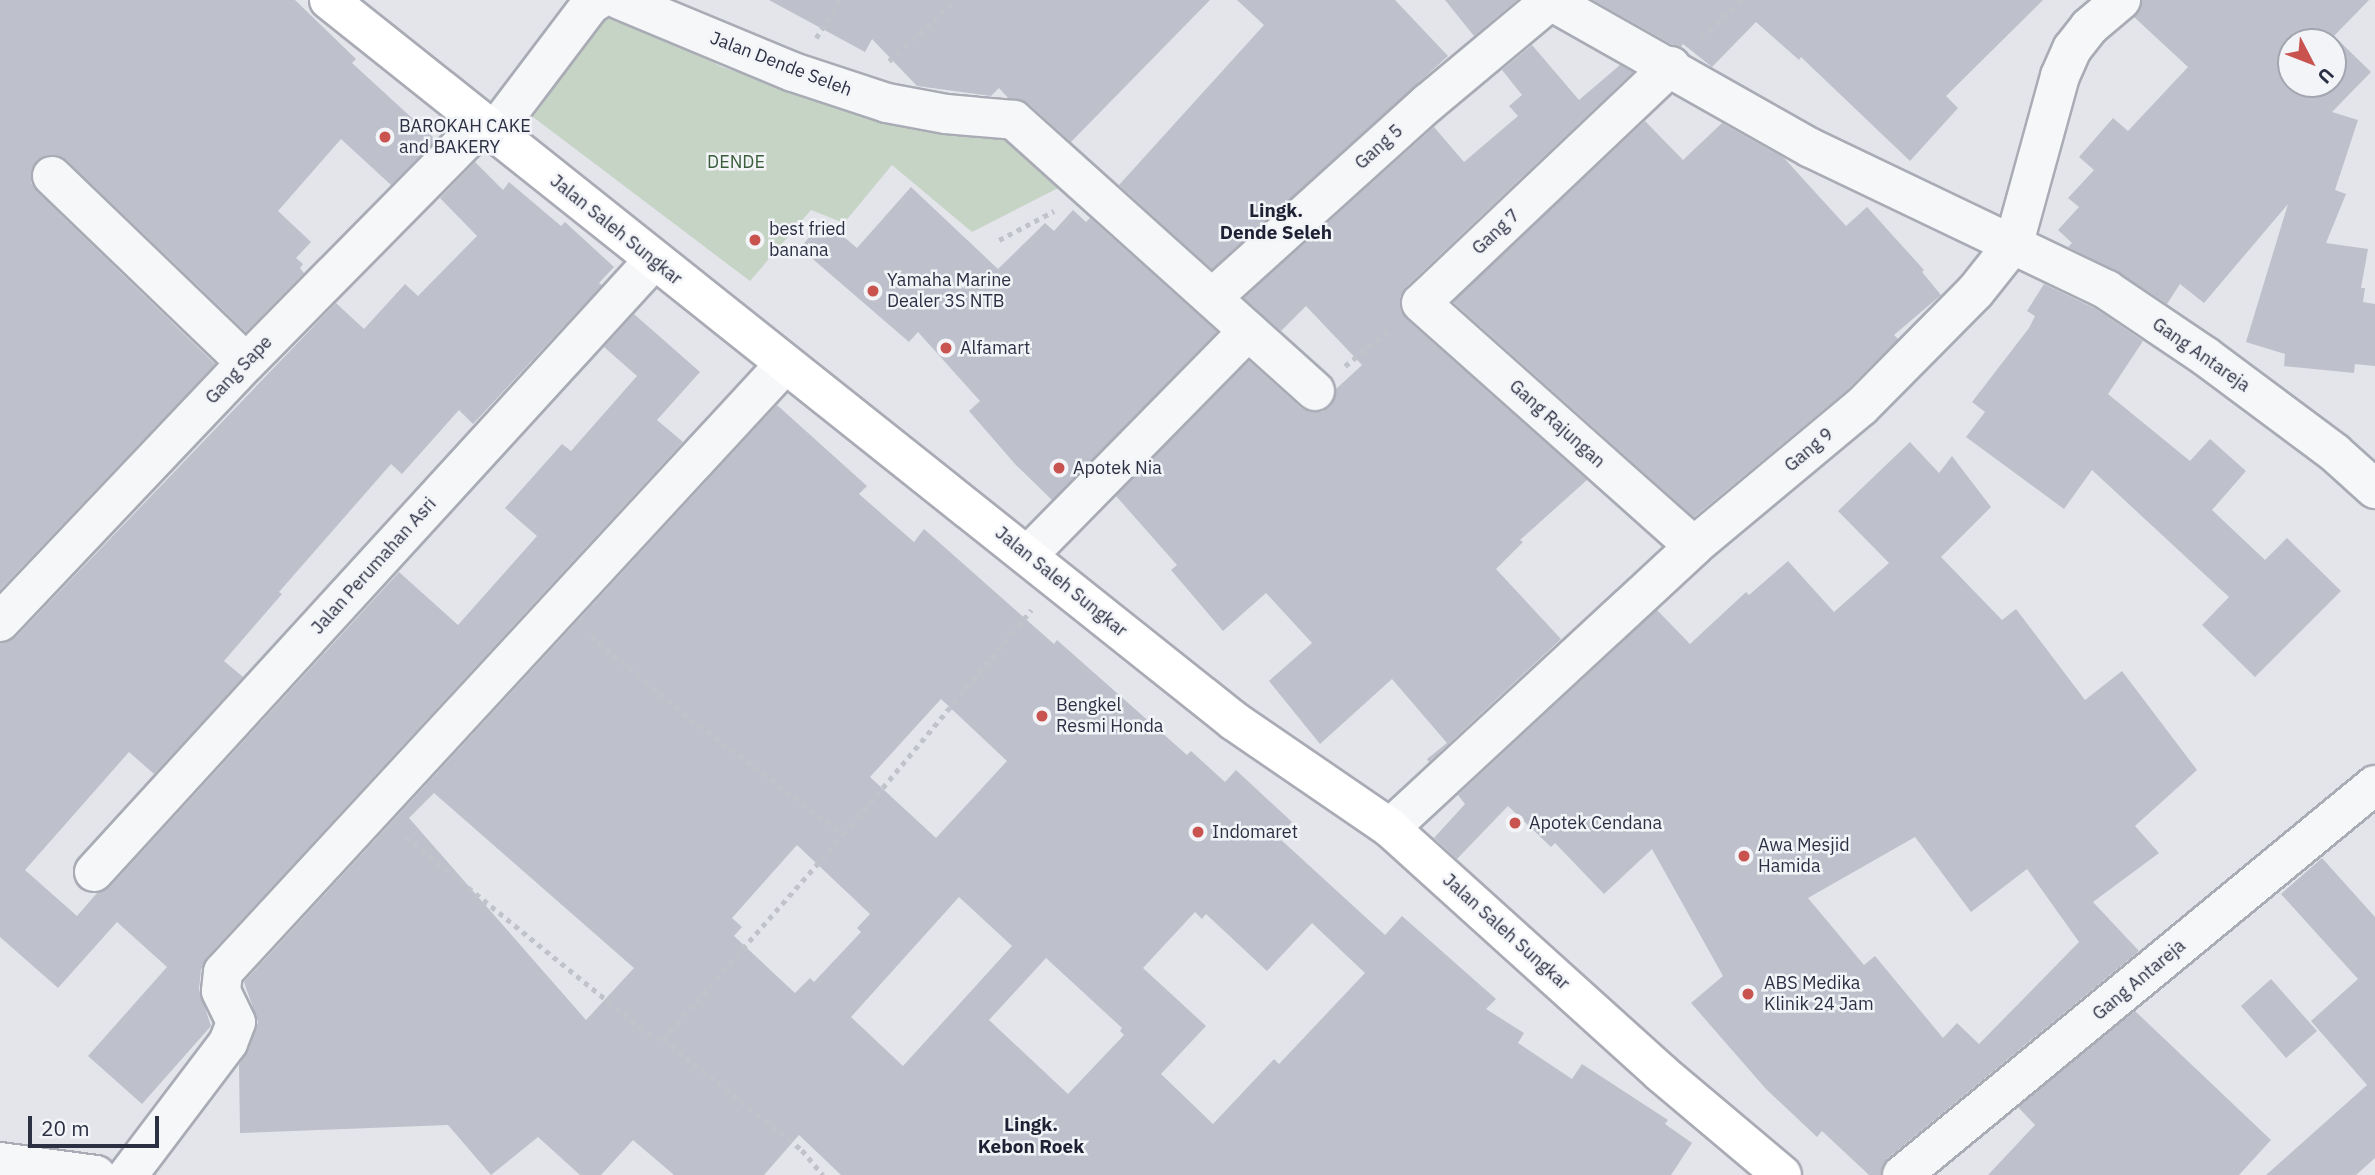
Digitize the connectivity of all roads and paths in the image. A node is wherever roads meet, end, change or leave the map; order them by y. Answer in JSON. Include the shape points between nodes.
{"nodes":[{"id":1,"x":329,"y":0,"type":"edge"},
{"id":2,"x":598,"y":0,"type":"edge"},
{"id":3,"x":620,"y":0,"type":"edge"},
{"id":4,"x":955,"y":0,"type":"edge"},
{"id":5,"x":1549,"y":0,"type":"edge"},
{"id":6,"x":1741,"y":0,"type":"edge"},
{"id":7,"x":2121,"y":0,"type":"edge"},
{"id":8,"x":1671,"y":66,"type":"junction"},
{"id":9,"x":855,"y":92,"type":"junction"},
{"id":10,"x":488,"y":128,"type":"junction"},
{"id":11,"x":52,"y":176,"type":"dead end"},
{"id":12,"x":1093,"y":191,"type":"junction"},
{"id":13,"x":999,"y":240,"type":"dead end"},
{"id":14,"x":2014,"y":243,"type":"junction"},
{"id":15,"x":654,"y":260,"type":"junction"},
{"id":16,"x":1213,"y":298,"type":"junction"},
{"id":17,"x":1421,"y":303,"type":"junction"},
{"id":18,"x":1248,"y":331,"type":"junction"},
{"id":19,"x":246,"y":363,"type":"junction"},
{"id":20,"x":785,"y":364,"type":"junction"},
{"id":21,"x":1315,"y":391,"type":"joint"},
{"id":22,"x":2375,"y":489,"type":"edge"},
{"id":23,"x":1694,"y":546,"type":"junction"},
{"id":24,"x":1042,"y":567,"type":"junction"},
{"id":25,"x":560,"y":610,"type":"junction"},
{"id":26,"x":0,"y":622,"type":"edge"},
{"id":27,"x":2375,"y":785,"type":"edge"},
{"id":28,"x":374,"y":811,"type":"junction"},
{"id":29,"x":1390,"y":828,"type":"junction"},
{"id":30,"x":844,"y":834,"type":"junction"},
{"id":31,"x":94,"y":872,"type":"dead end"},
{"id":32,"x":663,"y":1039,"type":"junction"},
{"id":33,"x":0,"y":1162,"type":"edge"},
{"id":34,"x":96,"y":1175,"type":"edge"},
{"id":35,"x":128,"y":1175,"type":"edge"},
{"id":36,"x":822,"y":1175,"type":"edge"},
{"id":37,"x":1782,"y":1175,"type":"edge"},
{"id":38,"x":1902,"y":1175,"type":"edge"}],
"edges":[{"from":1,"to":10,"type":"highway","name":"Jalan Saleh Sungkar"},
{"from":2,"to":10,"type":"street"},
{"from":3,"to":9,"type":"street","name":"Jalan Dende Seleh","via":[[793,72]]},
{"from":4,"to":9,"type":"path"},
{"from":5,"to":8,"type":"street","name":"Gang Antareja"},
{"from":5,"to":16,"type":"street","name":"Gang 5"},
{"from":6,"to":8,"type":"path"},
{"from":7,"to":14,"type":"street","name":"Gang 9","via":[[2089,27],[2060,76]]},
{"from":8,"to":14,"type":"street","name":"Gang Antareja","via":[[1811,148]]},
{"from":8,"to":17,"type":"street","name":"Gang 7"},
{"from":9,"to":12,"type":"street","name":"Jalan Dende Seleh","via":[[946,114],[1014,120]]},
{"from":10,"to":15,"type":"highway","name":"Jalan Saleh Sungkar"},
{"from":10,"to":19,"type":"street","name":"Gang Sape"},
{"from":11,"to":19,"type":"street"},
{"from":12,"to":13,"type":"path"},
{"from":12,"to":16,"type":"street","name":"Jalan Dende Seleh"},
{"from":14,"to":22,"type":"street","name":"Gang Antareja","via":[[2107,290],[2205,356],[2335,453]]},
{"from":14,"to":23,"type":"street","name":"Gang 9","via":[[1975,292],[1861,407]]},
{"from":15,"to":20,"type":"highway","name":"Jalan Saleh Sungkar"},
{"from":15,"to":31,"type":"street","name":"Jalan Perumahan Asri"},
{"from":16,"to":18,"type":"street","name":"Jalan Dende Seleh"},
{"from":17,"to":21,"type":"path"},
{"from":17,"to":23,"type":"street","name":"Gang Rajungan"},
{"from":18,"to":21,"type":"street","name":"Jalan Dende Seleh"},
{"from":18,"to":24,"type":"street"},
{"from":19,"to":26,"type":"street","name":"Gang Sape"},
{"from":20,"to":24,"type":"highway","name":"Jalan Saleh Sungkar"},
{"from":20,"to":25,"type":"street"},
{"from":23,"to":29,"type":"street","name":"Gang 9"},
{"from":24,"to":29,"type":"highway","name":"Jalan Saleh Sungkar","via":[[1234,721]]},
{"from":24,"to":30,"type":"path"},
{"from":25,"to":28,"type":"street"},
{"from":25,"to":30,"type":"path","via":[[683,713]]},
{"from":27,"to":38,"type":"street","name":"Gang Antareja"},
{"from":28,"to":32,"type":"path","via":[[647,1032]]},
{"from":28,"to":35,"type":"street","via":[[223,972],[221,991],[236,1021],[228,1043]]},
{"from":29,"to":37,"type":"highway","name":"Jalan Saleh Sungkar","via":[[1661,1073]]},
{"from":30,"to":32,"type":"path"},
{"from":32,"to":36,"type":"path","via":[[803,1150]]},
{"from":33,"to":34,"type":"street"}]}
